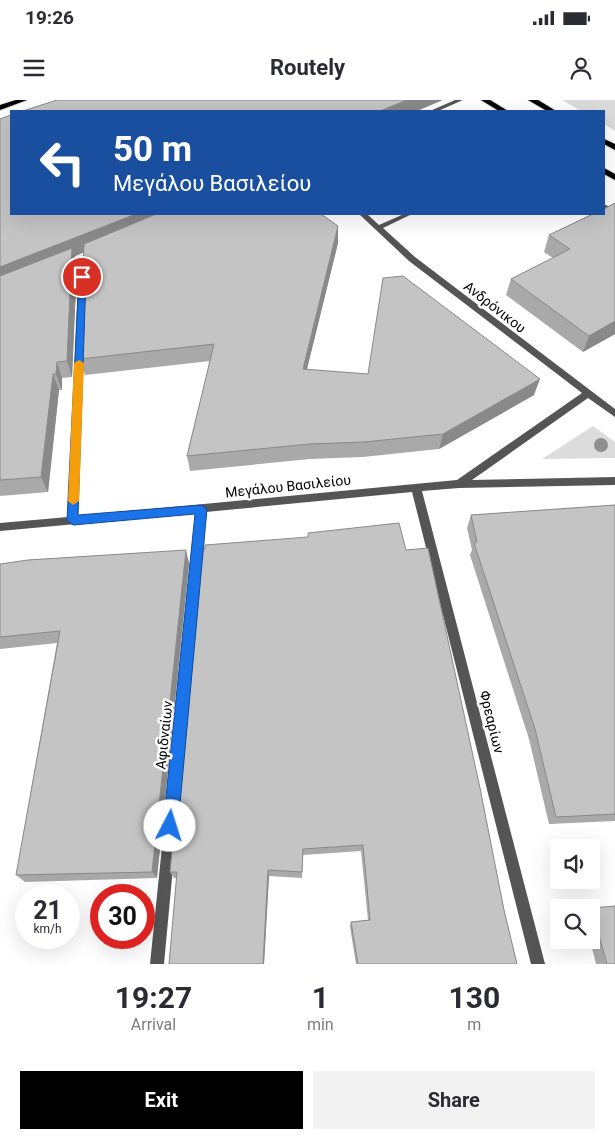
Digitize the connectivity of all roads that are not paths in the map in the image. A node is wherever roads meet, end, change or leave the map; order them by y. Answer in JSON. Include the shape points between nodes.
{"nodes":[{"id":1,"x":23,"y":100,"type":"edge"},
{"id":2,"x":460,"y":100,"type":"edge"},
{"id":3,"x":485,"y":100,"type":"edge"},
{"id":4,"x":532,"y":100,"type":"edge"},
{"id":5,"x":0,"y":108,"type":"edge"},
{"id":6,"x":435,"y":110,"type":"edge"},
{"id":7,"x":502,"y":110,"type":"edge"},
{"id":8,"x":550,"y":110,"type":"edge"},
{"id":9,"x":364,"y":215,"type":"edge"},
{"id":10,"x":407,"y":215,"type":"edge"},
{"id":11,"x":379,"y":227,"type":"junction"},
{"id":12,"x":92,"y":255,"type":"edge"},
{"id":13,"x":83,"y":259,"type":"junction"},
{"id":14,"x":74,"y":262,"type":"edge"},
{"id":15,"x":587,"y":394,"type":"junction"},
{"id":16,"x":615,"y":414,"type":"edge"},
{"id":17,"x":615,"y":481,"type":"edge"},
{"id":18,"x":459,"y":484,"type":"junction"},
{"id":19,"x":416,"y":487,"type":"junction"},
{"id":20,"x":201,"y":509,"type":"junction"},
{"id":21,"x":73,"y":520,"type":"junction"},
{"id":22,"x":0,"y":527,"type":"edge"},
{"id":23,"x":157,"y":964,"type":"edge"},
{"id":24,"x":538,"y":964,"type":"edge"}],
"edges":[{"from":1,"to":5,"type":"main road"},
{"from":2,"to":6,"type":"street"},
{"from":3,"to":7,"type":"main road"},
{"from":4,"to":8,"type":"main road"},
{"from":9,"to":11,"type":"street","name":"Ανδρόνικου"},
{"from":10,"to":11,"type":"street"},
{"from":11,"to":15,"type":"street","name":"Ανδρόνικου","via":[[412,259]]},
{"from":12,"to":13,"type":"street"},
{"from":13,"to":14,"type":"street"},
{"from":13,"to":21,"type":"street"},
{"from":15,"to":16,"type":"street","name":"Ανδρόνικου"},
{"from":15,"to":18,"type":"street"},
{"from":17,"to":18,"type":"street","name":"Μεγάλου Βασιλείου"},
{"from":18,"to":19,"type":"street","name":"Μεγάλου Βασιλείου"},
{"from":19,"to":20,"type":"street","name":"Μεγάλου Βασιλείου"},
{"from":19,"to":24,"type":"street","name":"Φρεαρίων"},
{"from":20,"to":21,"type":"street","name":"Μεγάλου Βασιλείου"},
{"from":20,"to":23,"type":"street","name":"Αφιδναίων"},
{"from":21,"to":22,"type":"street","name":"Μεγάλου Βασιλείου"}]}
